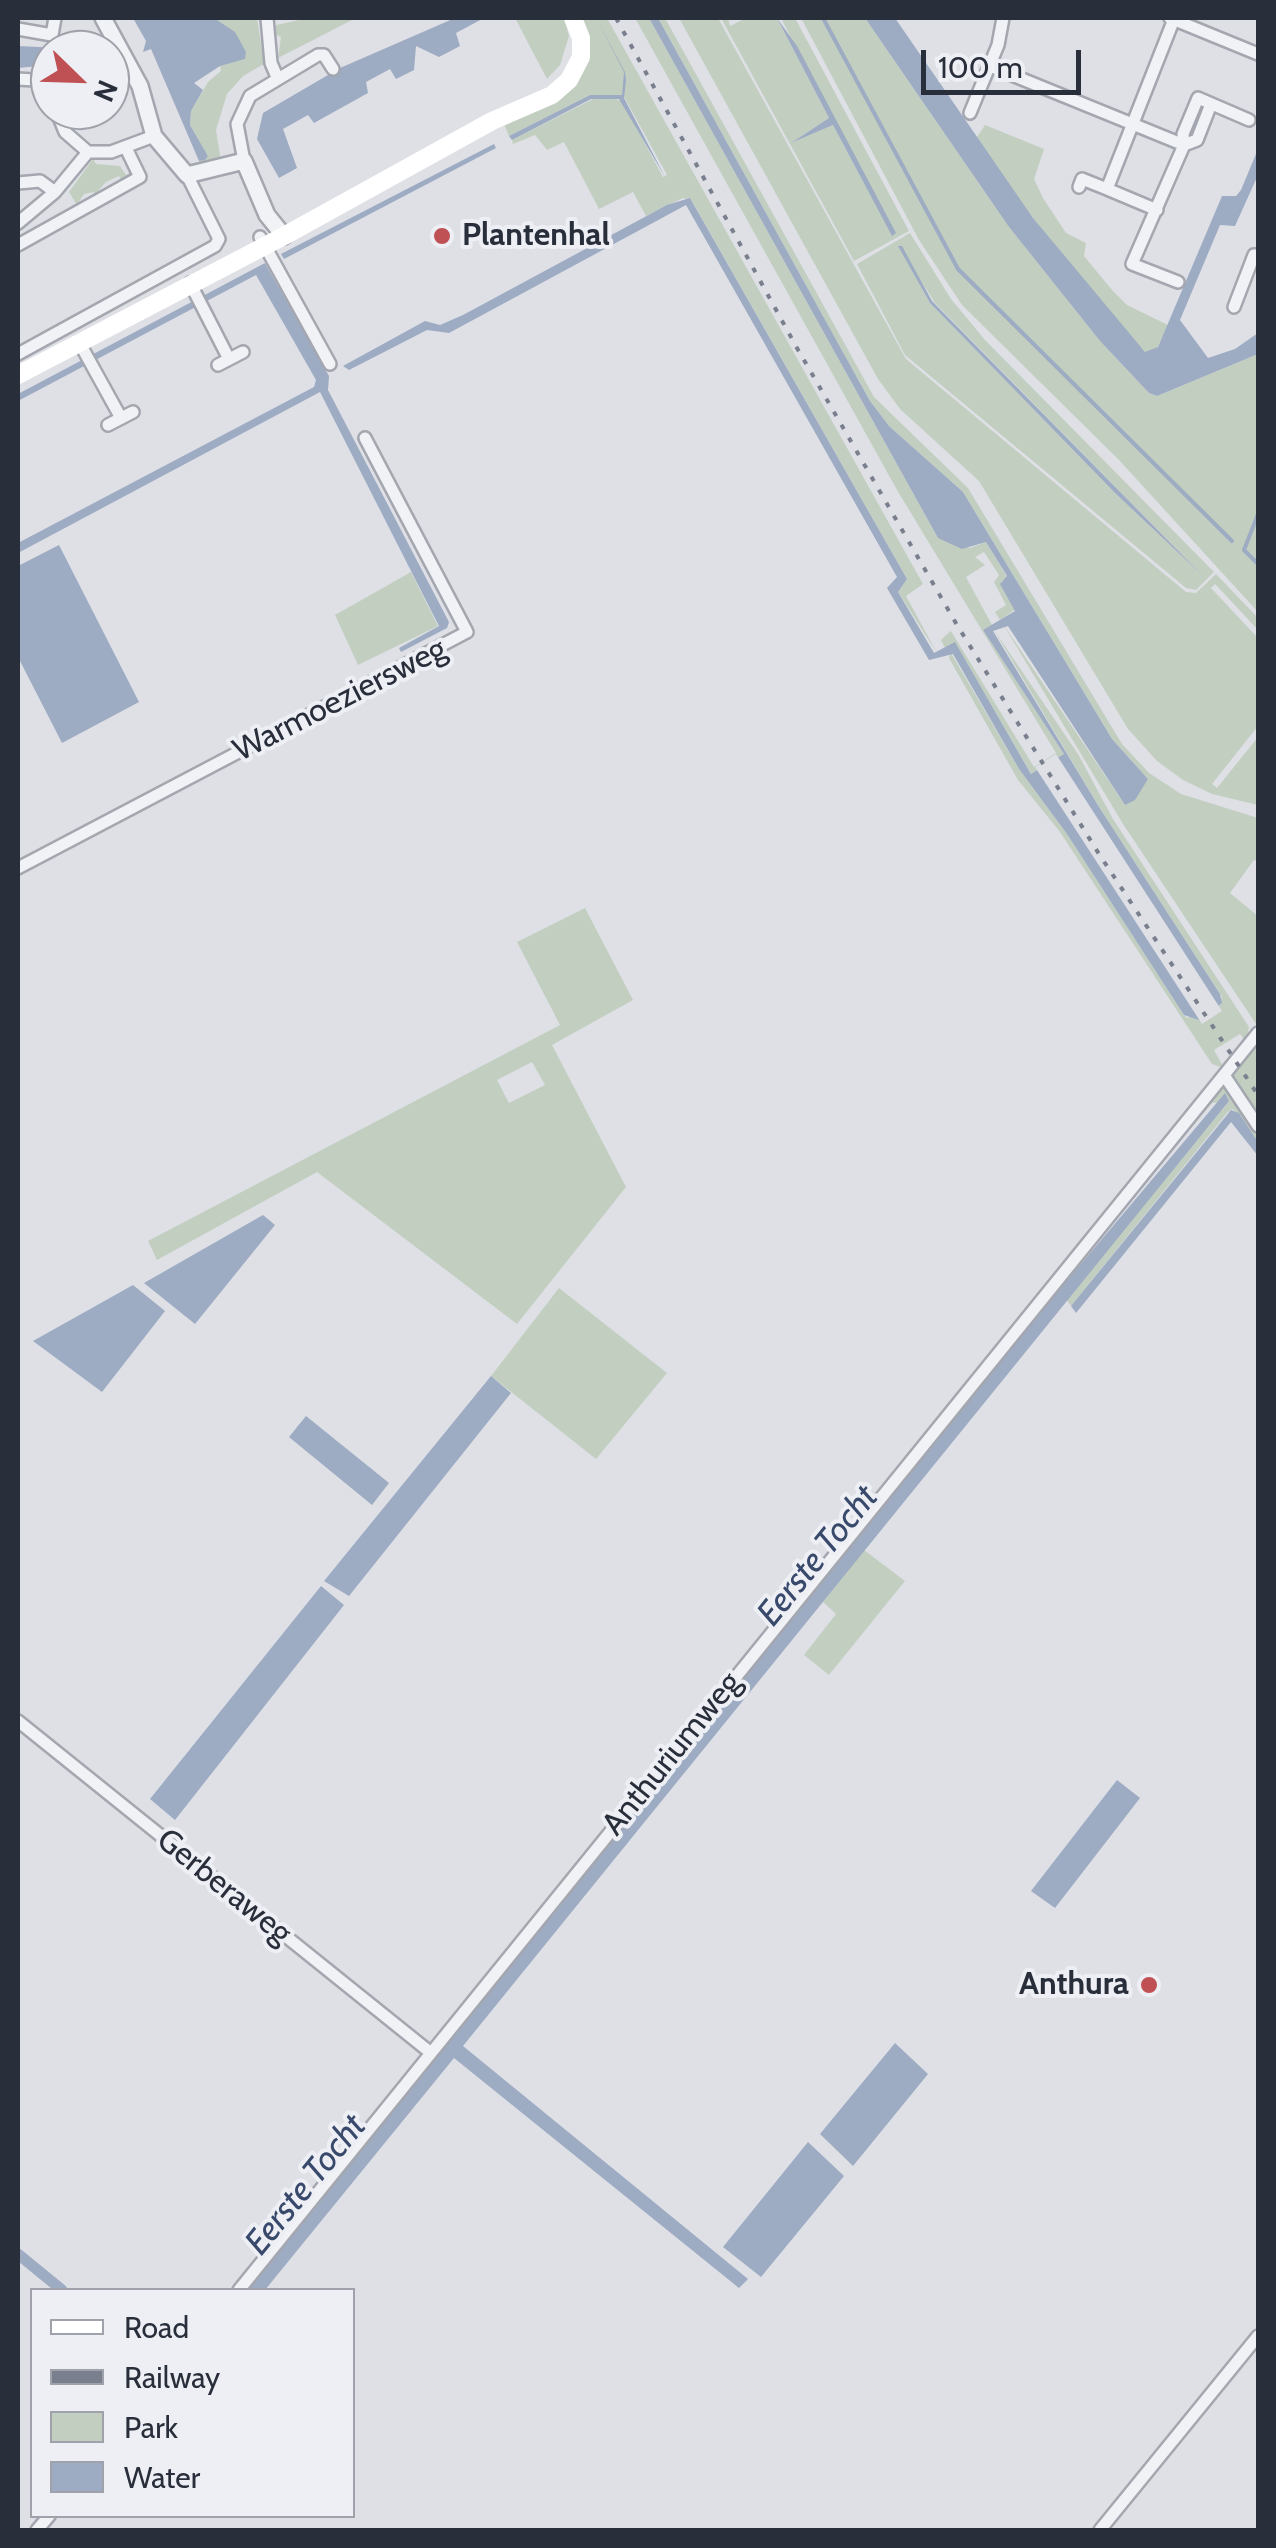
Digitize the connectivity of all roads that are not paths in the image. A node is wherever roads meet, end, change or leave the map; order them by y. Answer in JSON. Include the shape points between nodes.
{"nodes":[{"id":1,"x":55,"y":18,"type":"edge"},
{"id":2,"x":103,"y":18,"type":"edge"},
{"id":3,"x":267,"y":18,"type":"edge"},
{"id":4,"x":572,"y":18,"type":"edge"},
{"id":5,"x":1003,"y":18,"type":"edge"},
{"id":6,"x":1172,"y":18,"type":"edge"},
{"id":7,"x":18,"y":30,"type":"edge"},
{"id":8,"x":1258,"y":54,"type":"edge"},
{"id":9,"x":990,"y":66,"type":"junction"},
{"id":10,"x":333,"y":69,"type":"dead end"},
{"id":11,"x":277,"y":78,"type":"junction"},
{"id":12,"x":970,"y":113,"type":"dead end"},
{"id":13,"x":1249,"y":120,"type":"dead end"},
{"id":14,"x":1132,"y":123,"type":"junction"},
{"id":15,"x":65,"y":130,"type":"edge"},
{"id":16,"x":154,"y":136,"type":"junction"},
{"id":17,"x":1184,"y":145,"type":"junction"},
{"id":18,"x":126,"y":148,"type":"junction"},
{"id":19,"x":88,"y":152,"type":"junction"},
{"id":20,"x":244,"y":161,"type":"junction"},
{"id":21,"x":187,"y":175,"type":"junction"},
{"id":22,"x":18,"y":183,"type":"edge"},
{"id":23,"x":1079,"y":187,"type":"dead end"},
{"id":24,"x":1107,"y":190,"type":"junction"},
{"id":25,"x":55,"y":192,"type":"junction"},
{"id":26,"x":1157,"y":210,"type":"junction"},
{"id":27,"x":18,"y":223,"type":"edge"},
{"id":28,"x":274,"y":234,"type":"junction"},
{"id":29,"x":18,"y":245,"type":"edge"},
{"id":30,"x":1258,"y":256,"type":"edge"},
{"id":31,"x":1178,"y":282,"type":"dead end"},
{"id":32,"x":196,"y":296,"type":"junction"},
{"id":33,"x":1234,"y":307,"type":"dead end"},
{"id":34,"x":243,"y":352,"type":"dead end"},
{"id":35,"x":85,"y":353,"type":"junction"},
{"id":36,"x":18,"y":354,"type":"edge"},
{"id":37,"x":330,"y":364,"type":"dead end"},
{"id":38,"x":18,"y":375,"type":"edge"},
{"id":39,"x":121,"y":418,"type":"dead end"},
{"id":40,"x":365,"y":438,"type":"dead end"},
{"id":41,"x":18,"y":868,"type":"edge"},
{"id":42,"x":1258,"y":1034,"type":"edge"},
{"id":43,"x":1224,"y":1076,"type":"junction"},
{"id":44,"x":1258,"y":1126,"type":"edge"},
{"id":45,"x":18,"y":1721,"type":"edge"},
{"id":46,"x":432,"y":2052,"type":"junction"},
{"id":47,"x":241,"y":2288,"type":"edge"},
{"id":48,"x":1258,"y":2336,"type":"edge"},
{"id":49,"x":1100,"y":2530,"type":"edge"}],
"edges":[{"from":1,"to":7,"type":"street","via":[[52,34]]},
{"from":2,"to":16,"type":"street","via":[[140,86]]},
{"from":3,"to":11,"type":"street"},
{"from":4,"to":28,"type":"main road","via":[[582,48],[552,95]]},
{"from":5,"to":9,"type":"street"},
{"from":6,"to":8,"type":"street"},
{"from":6,"to":14,"type":"street"},
{"from":9,"to":12,"type":"street"},
{"from":9,"to":14,"type":"street"},
{"from":10,"to":11,"type":"street","via":[[324,55]]},
{"from":11,"to":20,"type":"street","via":[[242,108],[236,137]]},
{"from":13,"to":17,"type":"street","via":[[1212,104],[1196,140]]},
{"from":14,"to":17,"type":"street"},
{"from":14,"to":24,"type":"street"},
{"from":15,"to":19,"type":"street"},
{"from":16,"to":18,"type":"street"},
{"from":16,"to":21,"type":"street"},
{"from":17,"to":26,"type":"street"},
{"from":18,"to":19,"type":"street"},
{"from":18,"to":29,"type":"street","via":[[140,177]]},
{"from":19,"to":25,"type":"street"},
{"from":20,"to":21,"type":"street"},
{"from":20,"to":28,"type":"street","via":[[269,196]]},
{"from":21,"to":36,"type":"street","via":[[219,239],[190,264]]},
{"from":22,"to":25,"type":"street","via":[[40,182]]},
{"from":23,"to":24,"type":"street","via":[[1082,180]]},
{"from":24,"to":26,"type":"street"},
{"from":25,"to":27,"type":"street"},
{"from":26,"to":31,"type":"street","via":[[1132,264]]},
{"from":28,"to":32,"type":"main road","via":[[216,262]]},
{"from":28,"to":37,"type":"street"},
{"from":30,"to":33,"type":"street"},
{"from":32,"to":34,"type":"street","via":[[224,362]]},
{"from":32,"to":35,"type":"main road"},
{"from":35,"to":38,"type":"main road"},
{"from":35,"to":39,"type":"street"},
{"from":40,"to":41,"type":"street","name":"Warmoeziersweg","via":[[467,632]]},
{"from":42,"to":43,"type":"street","name":"Anthuriumweg"},
{"from":43,"to":44,"type":"street"},
{"from":43,"to":46,"type":"street","name":"Anthuriumweg"},
{"from":45,"to":46,"type":"street","name":"Gerberaweg"},
{"from":46,"to":47,"type":"street","name":"Anthuriumweg"},
{"from":48,"to":49,"type":"street"}]}
